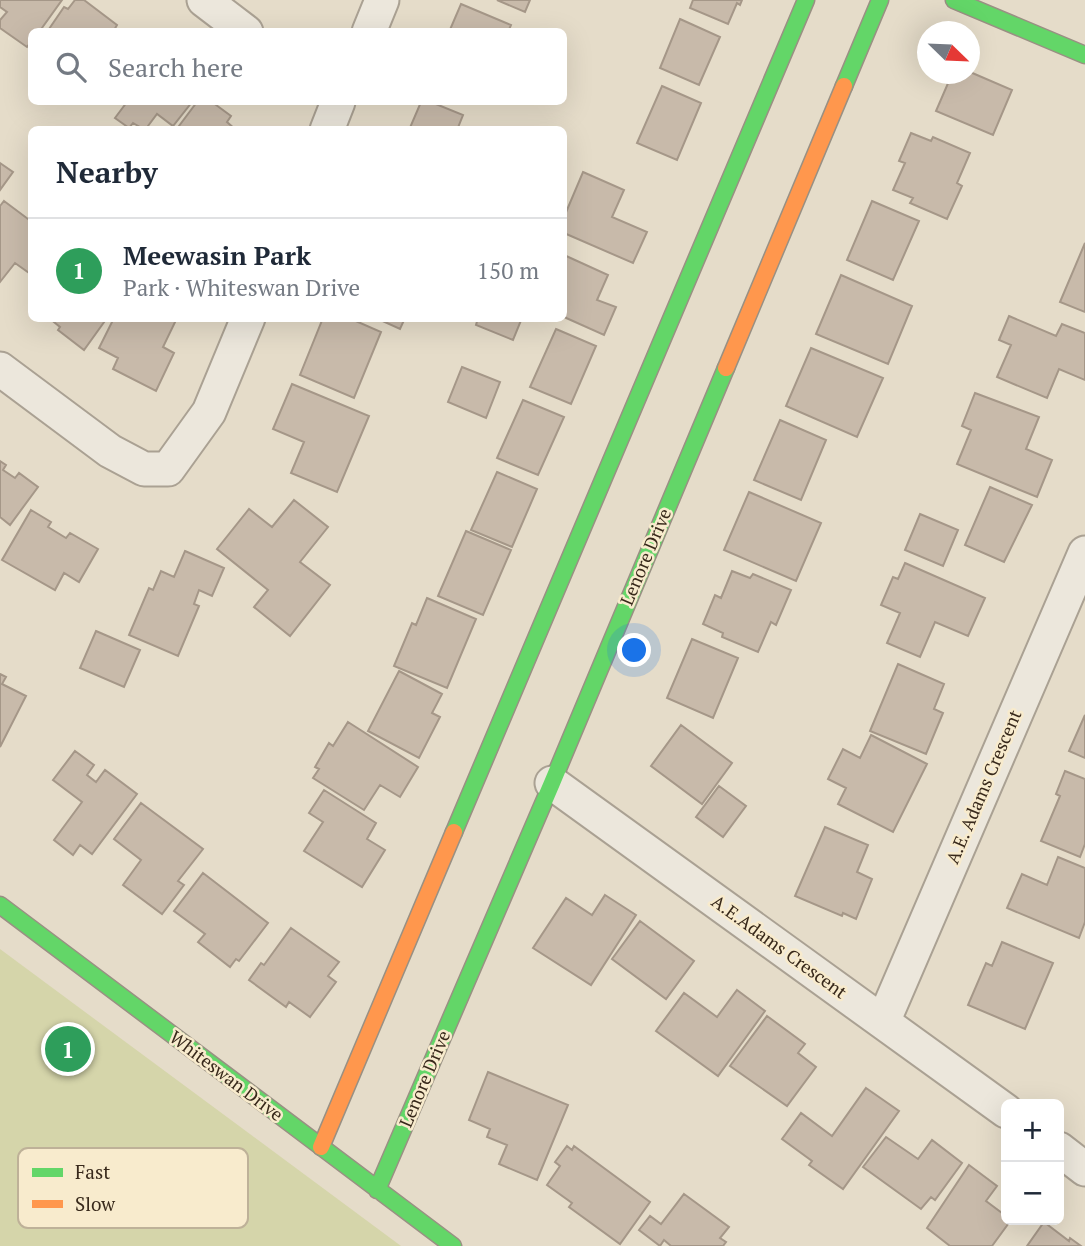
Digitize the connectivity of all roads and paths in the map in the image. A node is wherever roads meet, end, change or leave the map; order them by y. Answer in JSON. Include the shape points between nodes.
{"nodes":[{"id":1,"x":204,"y":0,"type":"edge"},
{"id":2,"x":382,"y":0,"type":"edge"},
{"id":3,"x":806,"y":0,"type":"edge"},
{"id":4,"x":880,"y":0,"type":"edge"},
{"id":5,"x":954,"y":0,"type":"edge"},
{"id":6,"x":1000,"y":0,"type":"edge"},
{"id":7,"x":241,"y":28,"type":"edge"},
{"id":8,"x":371,"y":28,"type":"edge"},
{"id":9,"x":1022,"y":28,"type":"junction"},
{"id":10,"x":1085,"y":55,"type":"edge"},
{"id":11,"x":337,"y":105,"type":"edge"},
{"id":12,"x":329,"y":126,"type":"edge"},
{"id":13,"x":246,"y":322,"type":"edge"},
{"id":14,"x":0,"y":369,"type":"edge"},
{"id":15,"x":1085,"y":552,"type":"edge"},
{"id":16,"x":552,"y":783,"type":"junction"},
{"id":17,"x":0,"y":905,"type":"edge"},
{"id":18,"x":883,"y":1022,"type":"junction"},
{"id":19,"x":1001,"y":1107,"type":"edge"},
{"id":20,"x":321,"y":1147,"type":"junction"},
{"id":21,"x":1064,"y":1154,"type":"edge"},
{"id":22,"x":1085,"y":1169,"type":"edge"},
{"id":23,"x":377,"y":1190,"type":"junction"},
{"id":24,"x":453,"y":1246,"type":"edge"}],
"edges":[{"from":1,"to":7,"type":"street"},
{"from":2,"to":8,"type":"street"},
{"from":3,"to":20,"type":"main road"},
{"from":4,"to":16,"type":"main road","name":"Lenore Drive"},
{"from":5,"to":9,"type":"main road"},
{"from":6,"to":9,"type":"main road"},
{"from":9,"to":10,"type":"main road"},
{"from":11,"to":12,"type":"street"},
{"from":13,"to":14,"type":"street","via":[[209,412],[168,469],[144,468],[110,451]]},
{"from":15,"to":18,"type":"street","name":"A.E. Adams Crescent"},
{"from":16,"to":18,"type":"street","name":"A.E.Adams Crescent"},
{"from":16,"to":23,"type":"main road","name":"Lenore Drive"},
{"from":17,"to":20,"type":"main road","name":"Whiteswan Drive"},
{"from":18,"to":19,"type":"street","name":"A.E.Adams Crescent"},
{"from":20,"to":23,"type":"main road","name":"Whiteswan Drive"},
{"from":21,"to":22,"type":"street"},
{"from":23,"to":24,"type":"main road","name":"Whiteswan Drive"}]}
